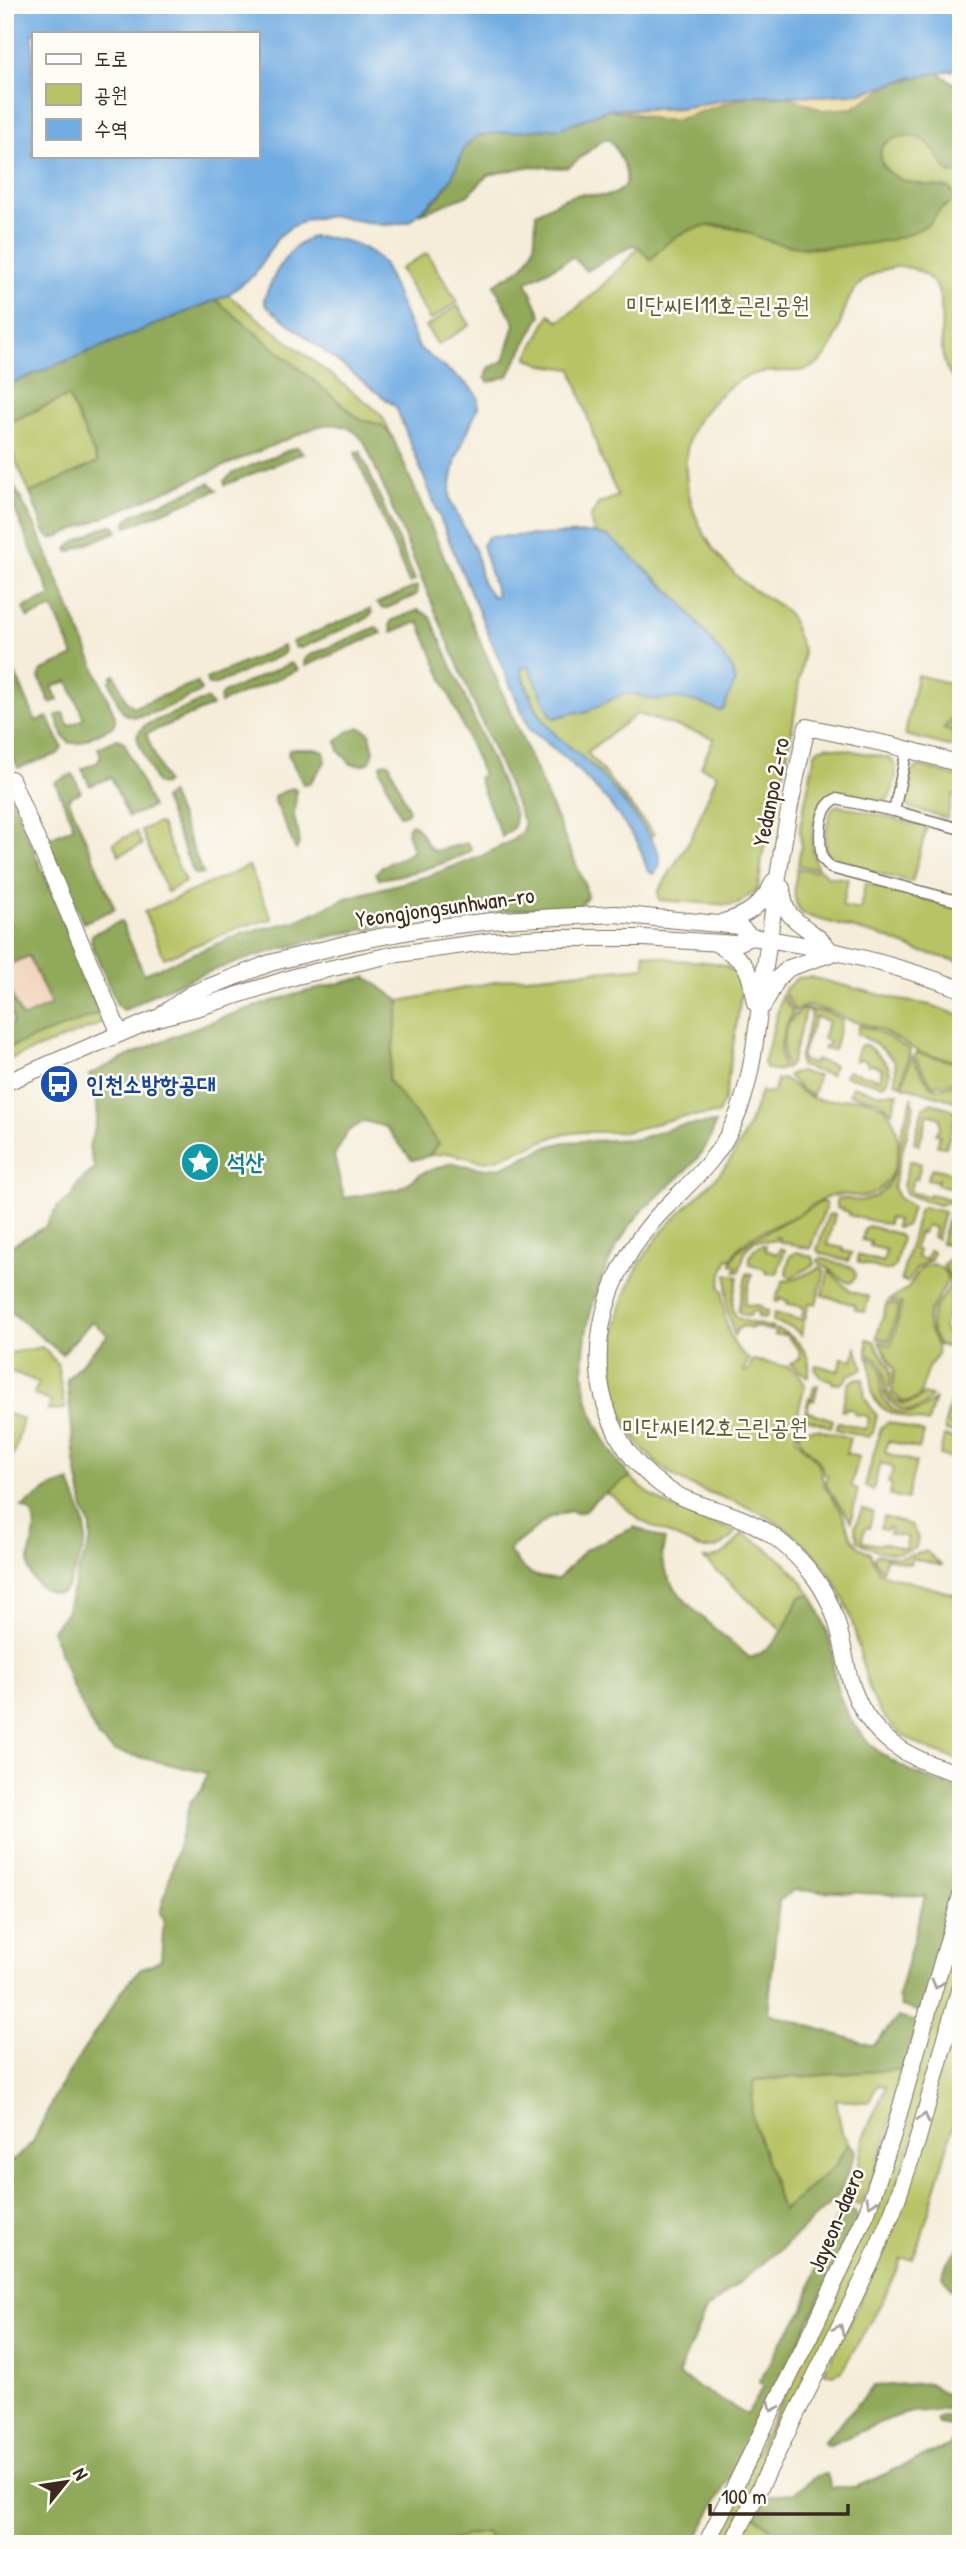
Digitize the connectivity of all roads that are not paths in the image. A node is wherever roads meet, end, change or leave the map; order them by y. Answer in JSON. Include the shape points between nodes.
{"nodes":[{"id":1,"x":907,"y":750,"type":"junction"},
{"id":2,"x":961,"y":764,"type":"edge"},
{"id":3,"x":8,"y":781,"type":"edge"},
{"id":4,"x":894,"y":811,"type":"junction"},
{"id":5,"x":961,"y":829,"type":"edge"},
{"id":6,"x":780,"y":868,"type":"junction"},
{"id":7,"x":961,"y":902,"type":"edge"},
{"id":8,"x":717,"y":923,"type":"junction"},
{"id":9,"x":751,"y":937,"type":"junction"},
{"id":10,"x":769,"y":939,"type":"junction"},
{"id":11,"x":715,"y":943,"type":"junction"},
{"id":12,"x":833,"y":953,"type":"junction"},
{"id":13,"x":961,"y":989,"type":"edge"},
{"id":14,"x":758,"y":1016,"type":"junction"},
{"id":15,"x":157,"y":1018,"type":"junction"},
{"id":16,"x":120,"y":1034,"type":"junction"},
{"id":17,"x":5,"y":1083,"type":"edge"},
{"id":18,"x":961,"y":1774,"type":"edge"},
{"id":19,"x":961,"y":1895,"type":"edge"},
{"id":20,"x":961,"y":1983,"type":"edge"},
{"id":21,"x":706,"y":2544,"type":"edge"},
{"id":22,"x":732,"y":2544,"type":"edge"}],
"edges":[{"from":1,"to":2,"type":"main road","name":"Yedanpo 2-ro"},
{"from":1,"to":4,"type":"street"},
{"from":1,"to":6,"type":"main road","name":"Yedanpo 2-ro","via":[[807,727]]},
{"from":3,"to":16,"type":"main road"},
{"from":4,"to":5,"type":"street"},
{"from":4,"to":7,"type":"street","via":[[845,799],[831,801],[820,834],[825,864]]},
{"from":6,"to":8,"type":"main road","via":[[757,906]]},
{"from":6,"to":10,"type":"main road","name":"Yedanpo 2-ro"},
{"from":6,"to":12,"type":"main road","via":[[790,915]]},
{"from":8,"to":9,"type":"main road","name":"Yeongjongsunhwan-ro","via":[[739,926]]},
{"from":8,"to":15,"type":"main road","name":"Yeongjongsunhwan-ro","via":[[615,914],[421,929],[252,969],[191,994]]},
{"from":9,"to":10,"type":"main road","name":"Yeongjongsunhwan-ro"},
{"from":9,"to":11,"type":"main road","name":"Yeongjongsunhwan-ro","via":[[736,944]]},
{"from":10,"to":12,"type":"main road","name":"Yeongjongsunhwan-ro"},
{"from":10,"to":14,"type":"main road","name":"Yedanpo 2-ro"},
{"from":11,"to":14,"type":"main road","via":[[748,969]]},
{"from":11,"to":15,"type":"main road","name":"Yeongjongsunhwan-ro","via":[[577,937],[442,947],[297,976]]},
{"from":12,"to":13,"type":"main road","name":"Yeongjongsunhwan-ro"},
{"from":12,"to":14,"type":"main road","via":[[782,974]]},
{"from":14,"to":18,"type":"main road","name":"Yedanpo 2-ro","via":[[743,1099],[724,1143],[700,1175],[652,1223],[615,1283],[599,1336],[597,1365],[605,1408],[623,1445],[654,1479],[692,1502],[757,1526],[794,1554],[830,1602],[853,1689],[872,1724],[905,1754]]},
{"from":15,"to":16,"type":"main road","name":"Yeongjongsunhwan-ro"},
{"from":16,"to":17,"type":"main road","name":"Yeongjongsunhwan-ro"},
{"from":19,"to":21,"type":"main road","name":"Jayeon-daero","one_way":true,"via":[[867,2212]]},
{"from":22,"to":20,"type":"main road","name":"Jayeon-daero","one_way":true,"via":[[893,2211]]}]}
